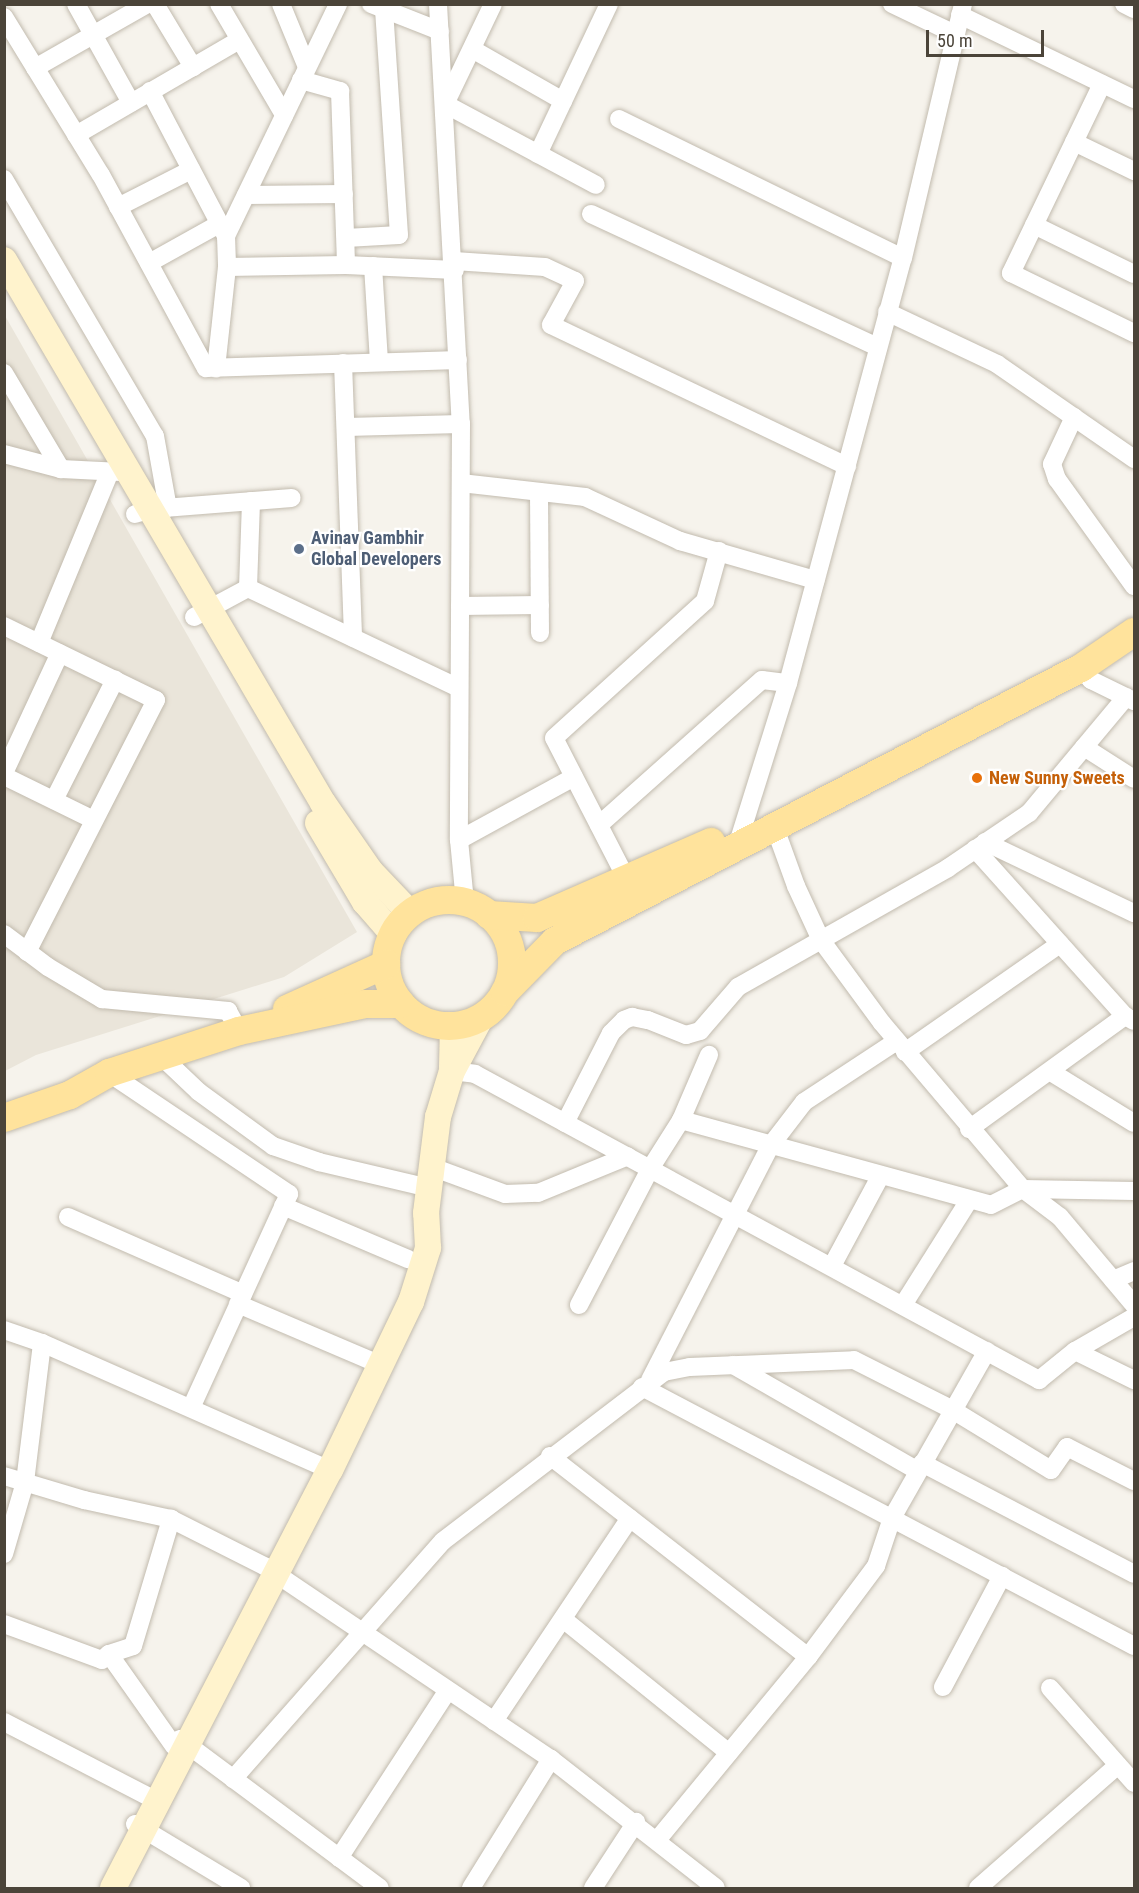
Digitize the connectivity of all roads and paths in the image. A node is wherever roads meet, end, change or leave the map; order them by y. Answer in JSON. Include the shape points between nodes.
{"nodes":[{"id":1,"x":76,"y":4,"type":"edge"},
{"id":2,"x":147,"y":4,"type":"edge"},
{"id":3,"x":155,"y":4,"type":"edge"},
{"id":4,"x":219,"y":4,"type":"edge"},
{"id":5,"x":281,"y":4,"type":"edge"},
{"id":6,"x":338,"y":4,"type":"edge"},
{"id":7,"x":438,"y":4,"type":"edge"},
{"id":8,"x":493,"y":4,"type":"edge"},
{"id":9,"x":609,"y":4,"type":"edge"},
{"id":10,"x":892,"y":4,"type":"edge"},
{"id":11,"x":1124,"y":4,"type":"edge"},
{"id":12,"x":378,"y":8,"type":"edge"},
{"id":13,"x":1134,"y":9,"type":"edge"},
{"id":14,"x":962,"y":10,"type":"edge"},
{"id":15,"x":4,"y":17,"type":"edge"},
{"id":16,"x":440,"y":31,"type":"junction"},
{"id":17,"x":955,"y":34,"type":"junction"},
{"id":18,"x":93,"y":35,"type":"junction"},
{"id":19,"x":239,"y":40,"type":"junction"},
{"id":20,"x":472,"y":49,"type":"junction"},
{"id":21,"x":193,"y":67,"type":"junction"},
{"id":22,"x":35,"y":68,"type":"junction"},
{"id":23,"x":304,"y":73,"type":"junction"},
{"id":24,"x":1102,"y":84,"type":"junction"},
{"id":25,"x":150,"y":91,"type":"junction"},
{"id":26,"x":1134,"y":99,"type":"edge"},
{"id":27,"x":563,"y":101,"type":"junction"},
{"id":28,"x":131,"y":103,"type":"junction"},
{"id":29,"x":445,"y":104,"type":"junction"},
{"id":30,"x":284,"y":115,"type":"junction"},
{"id":31,"x":619,"y":119,"type":"dead end"},
{"id":32,"x":76,"y":135,"type":"junction"},
{"id":33,"x":1074,"y":142,"type":"junction"},
{"id":34,"x":538,"y":154,"type":"junction"},
{"id":35,"x":191,"y":170,"type":"junction"},
{"id":36,"x":1134,"y":171,"type":"edge"},
{"id":37,"x":4,"y":179,"type":"edge"},
{"id":38,"x":596,"y":185,"type":"dead end"},
{"id":39,"x":344,"y":194,"type":"junction"},
{"id":40,"x":246,"y":195,"type":"junction"},
{"id":41,"x":118,"y":207,"type":"junction"},
{"id":42,"x":591,"y":214,"type":"dead end"},
{"id":43,"x":1034,"y":225,"type":"junction"},
{"id":44,"x":223,"y":230,"type":"junction"},
{"id":45,"x":346,"y":238,"type":"junction"},
{"id":46,"x":903,"y":258,"type":"junction"},
{"id":47,"x":4,"y":260,"type":"edge"},
{"id":48,"x":149,"y":262,"type":"junction"},
{"id":49,"x":346,"y":265,"type":"junction"},
{"id":50,"x":454,"y":266,"type":"junction"},
{"id":51,"x":227,"y":267,"type":"junction"},
{"id":52,"x":373,"y":267,"type":"junction"},
{"id":53,"x":1134,"y":274,"type":"edge"},
{"id":54,"x":4,"y":293,"type":"edge"},
{"id":55,"x":887,"y":312,"type":"junction"},
{"id":56,"x":1134,"y":333,"type":"edge"},
{"id":57,"x":877,"y":347,"type":"junction"},
{"id":58,"x":458,"y":360,"type":"junction"},
{"id":59,"x":379,"y":362,"type":"junction"},
{"id":60,"x":343,"y":363,"type":"junction"},
{"id":61,"x":216,"y":368,"type":"junction"},
{"id":62,"x":4,"y":373,"type":"edge"},
{"id":63,"x":1074,"y":417,"type":"junction"},
{"id":64,"x":461,"y":423,"type":"junction"},
{"id":65,"x":346,"y":427,"type":"junction"},
{"id":66,"x":4,"y":454,"type":"edge"},
{"id":67,"x":1134,"y":459,"type":"edge"},
{"id":68,"x":847,"y":466,"type":"junction"},
{"id":69,"x":61,"y":469,"type":"junction"},
{"id":70,"x":120,"y":472,"type":"junction"},
{"id":71,"x":460,"y":483,"type":"junction"},
{"id":72,"x":539,"y":492,"type":"junction"},
{"id":73,"x":292,"y":498,"type":"dead end"},
{"id":74,"x":250,"y":501,"type":"junction"},
{"id":75,"x":151,"y":510,"type":"junction"},
{"id":76,"x":719,"y":551,"type":"junction"},
{"id":77,"x":815,"y":580,"type":"junction"},
{"id":78,"x":1134,"y":586,"type":"edge"},
{"id":79,"x":248,"y":588,"type":"junction"},
{"id":80,"x":540,"y":605,"type":"junction"},
{"id":81,"x":460,"y":606,"type":"junction"},
{"id":82,"x":201,"y":613,"type":"junction"},
{"id":83,"x":4,"y":626,"type":"edge"},
{"id":84,"x":1134,"y":632,"type":"edge"},
{"id":85,"x":540,"y":633,"type":"dead end"},
{"id":86,"x":353,"y":638,"type":"junction"},
{"id":87,"x":39,"y":643,"type":"junction"},
{"id":88,"x":60,"y":653,"type":"junction"},
{"id":89,"x":1081,"y":668,"type":"junction"},
{"id":90,"x":115,"y":680,"type":"junction"},
{"id":91,"x":788,"y":683,"type":"junction"},
{"id":92,"x":459,"y":688,"type":"junction"},
{"id":93,"x":1130,"y":699,"type":"edge"},
{"id":94,"x":1084,"y":747,"type":"junction"},
{"id":95,"x":4,"y":774,"type":"edge"},
{"id":96,"x":574,"y":777,"type":"junction"},
{"id":97,"x":1134,"y":779,"type":"edge"},
{"id":98,"x":54,"y":800,"type":"junction"},
{"id":99,"x":94,"y":820,"type":"junction"},
{"id":100,"x":599,"y":825,"type":"junction"},
{"id":101,"x":775,"y":828,"type":"junction"},
{"id":102,"x":459,"y":840,"type":"junction"},
{"id":103,"x":737,"y":846,"type":"junction"},
{"id":104,"x":980,"y":846,"type":"junction"},
{"id":105,"x":626,"y":878,"type":"junction"},
{"id":106,"x":477,"y":909,"type":"junction"},
{"id":107,"x":1134,"y":913,"type":"edge"},
{"id":108,"x":401,"y":924,"type":"junction"},
{"id":109,"x":4,"y":934,"type":"edge"},
{"id":110,"x":821,"y":940,"type":"junction"},
{"id":111,"x":1059,"y":944,"type":"junction"},
{"id":112,"x":27,"y":952,"type":"junction"},
{"id":113,"x":386,"y":964,"type":"junction"},
{"id":114,"x":505,"y":992,"type":"junction"},
{"id":115,"x":401,"y":1004,"type":"junction"},
{"id":116,"x":481,"y":1017,"type":"junction"},
{"id":117,"x":1130,"y":1019,"type":"edge"},
{"id":118,"x":453,"y":1026,"type":"junction"},
{"id":119,"x":239,"y":1031,"type":"junction"},
{"id":120,"x":901,"y":1047,"type":"junction"},
{"id":121,"x":710,"y":1055,"type":"dead end"},
{"id":122,"x":161,"y":1056,"type":"junction"},
{"id":123,"x":452,"y":1071,"type":"junction"},
{"id":124,"x":1051,"y":1072,"type":"junction"},
{"id":125,"x":109,"y":1073,"type":"junction"},
{"id":126,"x":4,"y":1100,"type":"edge"},
{"id":127,"x":4,"y":1118,"type":"edge"},
{"id":128,"x":681,"y":1120,"type":"junction"},
{"id":129,"x":565,"y":1123,"type":"junction"},
{"id":130,"x":1134,"y":1123,"type":"edge"},
{"id":131,"x":969,"y":1129,"type":"junction"},
{"id":132,"x":771,"y":1145,"type":"junction"},
{"id":133,"x":628,"y":1156,"type":"junction"},
{"id":134,"x":650,"y":1169,"type":"junction"},
{"id":135,"x":880,"y":1175,"type":"junction"},
{"id":136,"x":429,"y":1189,"type":"junction"},
{"id":137,"x":1023,"y":1190,"type":"junction"},
{"id":138,"x":1134,"y":1191,"type":"edge"},
{"id":139,"x":969,"y":1200,"type":"junction"},
{"id":140,"x":283,"y":1206,"type":"junction"},
{"id":141,"x":734,"y":1214,"type":"junction"},
{"id":142,"x":68,"y":1217,"type":"dead end"},
{"id":143,"x":408,"y":1259,"type":"junction"},
{"id":144,"x":832,"y":1266,"type":"junction"},
{"id":145,"x":1134,"y":1271,"type":"edge"},
{"id":146,"x":1113,"y":1280,"type":"junction"},
{"id":147,"x":241,"y":1299,"type":"junction"},
{"id":148,"x":579,"y":1305,"type":"dead end"},
{"id":149,"x":903,"y":1305,"type":"junction"},
{"id":150,"x":1134,"y":1305,"type":"edge"},
{"id":151,"x":1134,"y":1317,"type":"edge"},
{"id":152,"x":4,"y":1330,"type":"edge"},
{"id":153,"x":42,"y":1343,"type":"junction"},
{"id":154,"x":1075,"y":1351,"type":"junction"},
{"id":155,"x":987,"y":1352,"type":"junction"},
{"id":156,"x":369,"y":1360,"type":"junction"},
{"id":157,"x":733,"y":1365,"type":"junction"},
{"id":158,"x":1134,"y":1380,"type":"edge"},
{"id":159,"x":646,"y":1385,"type":"junction"},
{"id":160,"x":191,"y":1408,"type":"junction"},
{"id":161,"x":951,"y":1409,"type":"junction"},
{"id":162,"x":550,"y":1456,"type":"junction"},
{"id":163,"x":324,"y":1467,"type":"junction"},
{"id":164,"x":920,"y":1467,"type":"junction"},
{"id":165,"x":4,"y":1476,"type":"edge"},
{"id":166,"x":1134,"y":1481,"type":"edge"},
{"id":167,"x":25,"y":1482,"type":"junction"},
{"id":168,"x":630,"y":1518,"type":"junction"},
{"id":169,"x":892,"y":1518,"type":"junction"},
{"id":170,"x":171,"y":1519,"type":"junction"},
{"id":171,"x":4,"y":1554,"type":"edge"},
{"id":172,"x":271,"y":1571,"type":"junction"},
{"id":173,"x":1134,"y":1574,"type":"edge"},
{"id":174,"x":1002,"y":1576,"type":"junction"},
{"id":175,"x":563,"y":1619,"type":"junction"},
{"id":176,"x":4,"y":1624,"type":"edge"},
{"id":177,"x":360,"y":1632,"type":"junction"},
{"id":178,"x":1134,"y":1646,"type":"edge"},
{"id":179,"x":109,"y":1654,"type":"junction"},
{"id":180,"x":808,"y":1657,"type":"junction"},
{"id":181,"x":943,"y":1687,"type":"dead end"},
{"id":182,"x":1050,"y":1688,"type":"dead end"},
{"id":183,"x":448,"y":1690,"type":"junction"},
{"id":184,"x":4,"y":1722,"type":"edge"},
{"id":185,"x":494,"y":1722,"type":"junction"},
{"id":186,"x":180,"y":1743,"type":"junction"},
{"id":187,"x":729,"y":1753,"type":"junction"},
{"id":188,"x":551,"y":1759,"type":"junction"},
{"id":189,"x":1118,"y":1765,"type":"junction"},
{"id":190,"x":233,"y":1779,"type":"junction"},
{"id":191,"x":1134,"y":1783,"type":"edge"},
{"id":192,"x":154,"y":1799,"type":"junction"},
{"id":193,"x":636,"y":1822,"type":"junction"},
{"id":194,"x":140,"y":1827,"type":"junction"},
{"id":195,"x":658,"y":1839,"type":"junction"},
{"id":196,"x":339,"y":1858,"type":"junction"},
{"id":197,"x":369,"y":1885,"type":"edge"},
{"id":198,"x":102,"y":1888,"type":"edge"},
{"id":199,"x":113,"y":1888,"type":"edge"},
{"id":200,"x":241,"y":1888,"type":"edge"},
{"id":201,"x":471,"y":1888,"type":"edge"},
{"id":202,"x":593,"y":1888,"type":"edge"},
{"id":203,"x":716,"y":1888,"type":"edge"},
{"id":204,"x":978,"y":1888,"type":"edge"}],
"edges":[{"from":1,"to":18,"type":"street"},
{"from":2,"to":18,"type":"street"},
{"from":3,"to":21,"type":"street"},
{"from":4,"to":19,"type":"street"},
{"from":5,"to":23,"type":"street"},
{"from":6,"to":23,"type":"street"},
{"from":7,"to":16,"type":"street"},
{"from":8,"to":20,"type":"street"},
{"from":9,"to":27,"type":"street"},
{"from":10,"to":17,"type":"street"},
{"from":11,"to":13,"type":"street"},
{"from":12,"to":16,"type":"street"},
{"from":12,"to":45,"type":"street","via":[[399,235]]},
{"from":14,"to":17,"type":"street"},
{"from":14,"to":24,"type":"street"},
{"from":15,"to":22,"type":"street"},
{"from":16,"to":29,"type":"street"},
{"from":17,"to":46,"type":"street"},
{"from":18,"to":22,"type":"street"},
{"from":18,"to":28,"type":"street"},
{"from":19,"to":21,"type":"street"},
{"from":19,"to":30,"type":"street"},
{"from":20,"to":27,"type":"street"},
{"from":20,"to":29,"type":"street"},
{"from":21,"to":25,"type":"street"},
{"from":22,"to":32,"type":"street"},
{"from":23,"to":30,"type":"street"},
{"from":23,"to":39,"type":"street","via":[[340,91]]},
{"from":24,"to":26,"type":"street"},
{"from":24,"to":33,"type":"street"},
{"from":25,"to":28,"type":"street"},
{"from":25,"to":35,"type":"street"},
{"from":27,"to":34,"type":"street"},
{"from":28,"to":32,"type":"street"},
{"from":29,"to":34,"type":"street"},
{"from":29,"to":50,"type":"street"},
{"from":30,"to":40,"type":"street"},
{"from":31,"to":46,"type":"street"},
{"from":32,"to":41,"type":"street"},
{"from":33,"to":36,"type":"street"},
{"from":33,"to":43,"type":"street"},
{"from":34,"to":38,"type":"street"},
{"from":35,"to":41,"type":"street"},
{"from":35,"to":44,"type":"street"},
{"from":37,"to":75,"type":"street","via":[[155,436]]},
{"from":39,"to":40,"type":"street"},
{"from":39,"to":45,"type":"street"},
{"from":40,"to":44,"type":"street"},
{"from":41,"to":48,"type":"street"},
{"from":42,"to":57,"type":"street"},
{"from":43,"to":53,"type":"street"},
{"from":43,"to":56,"type":"street","via":[[1011,273]]},
{"from":44,"to":48,"type":"street"},
{"from":44,"to":51,"type":"street"},
{"from":45,"to":49,"type":"street"},
{"from":46,"to":55,"type":"street"},
{"from":47,"to":70,"type":"main road"},
{"from":48,"to":61,"type":"street","via":[[206,368]]},
{"from":49,"to":51,"type":"street"},
{"from":49,"to":52,"type":"street"},
{"from":50,"to":52,"type":"street"},
{"from":50,"to":58,"type":"street"},
{"from":50,"to":68,"type":"street","via":[[545,267],[575,281],[551,325]]},
{"from":51,"to":61,"type":"street"},
{"from":52,"to":59,"type":"street"},
{"from":54,"to":70,"type":"main road"},
{"from":55,"to":57,"type":"street"},
{"from":55,"to":63,"type":"street","via":[[997,364]]},
{"from":57,"to":68,"type":"street"},
{"from":58,"to":59,"type":"street"},
{"from":58,"to":64,"type":"street"},
{"from":59,"to":60,"type":"street"},
{"from":60,"to":61,"type":"street"},
{"from":60,"to":65,"type":"street"},
{"from":62,"to":69,"type":"street"},
{"from":63,"to":67,"type":"street"},
{"from":63,"to":78,"type":"street","via":[[1052,464],[1057,479]]},
{"from":64,"to":65,"type":"street"},
{"from":64,"to":71,"type":"street"},
{"from":65,"to":86,"type":"street"},
{"from":66,"to":69,"type":"street"},
{"from":68,"to":77,"type":"street"},
{"from":69,"to":70,"type":"street"},
{"from":70,"to":75,"type":"main road"},
{"from":70,"to":87,"type":"street"},
{"from":71,"to":72,"type":"street"},
{"from":71,"to":81,"type":"street"},
{"from":72,"to":76,"type":"street","via":[[585,497],[680,541]]},
{"from":72,"to":80,"type":"street"},
{"from":73,"to":74,"type":"street"},
{"from":74,"to":75,"type":"street"},
{"from":74,"to":79,"type":"street"},
{"from":75,"to":82,"type":"main road"},
{"from":76,"to":77,"type":"street"},
{"from":76,"to":96,"type":"street","via":[[705,601],[554,738]]},
{"from":77,"to":91,"type":"street"},
{"from":79,"to":82,"type":"street"},
{"from":79,"to":86,"type":"street"},
{"from":80,"to":81,"type":"street"},
{"from":80,"to":85,"type":"street"},
{"from":81,"to":92,"type":"street"},
{"from":82,"to":108,"type":"main road","via":[[365,902]]},
{"from":83,"to":87,"type":"street"},
{"from":84,"to":89,"type":"main road"},
{"from":86,"to":92,"type":"street"},
{"from":87,"to":88,"type":"street"},
{"from":88,"to":90,"type":"street"},
{"from":88,"to":95,"type":"street"},
{"from":89,"to":93,"type":"street","via":[[1091,680]]},
{"from":89,"to":101,"type":"main road"},
{"from":90,"to":98,"type":"street"},
{"from":90,"to":99,"type":"street","via":[[156,700]]},
{"from":91,"to":100,"type":"street","via":[[762,680]]},
{"from":91,"to":103,"type":"street"},
{"from":92,"to":102,"type":"street"},
{"from":93,"to":94,"type":"street"},
{"from":94,"to":97,"type":"street"},
{"from":94,"to":104,"type":"street","via":[[1029,813]]},
{"from":95,"to":98,"type":"street"},
{"from":96,"to":100,"type":"street"},
{"from":96,"to":102,"type":"street"},
{"from":98,"to":99,"type":"street"},
{"from":99,"to":112,"type":"street"},
{"from":100,"to":105,"type":"street"},
{"from":101,"to":103,"type":"main road"},
{"from":101,"to":110,"type":"street"},
{"from":102,"to":106,"type":"street"},
{"from":103,"to":105,"type":"main road","via":[[706,841]]},
{"from":103,"to":114,"type":"main road","via":[[555,941]]},
{"from":104,"to":107,"type":"street"},
{"from":104,"to":110,"type":"street"},
{"from":104,"to":111,"type":"street"},
{"from":105,"to":106,"type":"main road","via":[[537,918]]},
{"from":106,"to":108,"type":"main road","via":[[427,904]]},
{"from":106,"to":114,"type":"main road","via":[[503,931],[511,951],[511,972]]},
{"from":108,"to":113,"type":"main road"},
{"from":109,"to":112,"type":"street"},
{"from":110,"to":120,"type":"street"},
{"from":110,"to":129,"type":"street","via":[[738,987],[700,1031],[686,1035],[648,1020],[624,1020],[611,1032]]},
{"from":111,"to":117,"type":"street"},
{"from":111,"to":120,"type":"street"},
{"from":112,"to":119,"type":"street","via":[[102,999],[228,1011]]},
{"from":113,"to":115,"type":"main road","via":[[390,985]]},
{"from":113,"to":119,"type":"main road"},
{"from":114,"to":116,"type":"main road"},
{"from":115,"to":118,"type":"main road","via":[[415,1016]]},
{"from":115,"to":119,"type":"main road","via":[[365,1004]]},
{"from":116,"to":118,"type":"main road"},
{"from":116,"to":123,"type":"main road"},
{"from":117,"to":124,"type":"street"},
{"from":118,"to":123,"type":"main road"},
{"from":119,"to":122,"type":"main road"},
{"from":120,"to":131,"type":"street"},
{"from":120,"to":132,"type":"street","via":[[804,1102]]},
{"from":121,"to":128,"type":"street"},
{"from":122,"to":125,"type":"main road"},
{"from":122,"to":136,"type":"street","via":[[199,1092],[273,1146],[319,1162]]},
{"from":123,"to":129,"type":"street","via":[[475,1074]]},
{"from":123,"to":136,"type":"main road","via":[[438,1117]]},
{"from":124,"to":130,"type":"street"},
{"from":124,"to":131,"type":"street"},
{"from":125,"to":126,"type":"main road","via":[[68,1076]]},
{"from":125,"to":127,"type":"main road","via":[[70,1095]]},
{"from":125,"to":140,"type":"street","via":[[289,1194]]},
{"from":128,"to":132,"type":"street"},
{"from":128,"to":134,"type":"street"},
{"from":129,"to":133,"type":"street"},
{"from":131,"to":137,"type":"street"},
{"from":132,"to":135,"type":"street"},
{"from":132,"to":141,"type":"street"},
{"from":133,"to":134,"type":"street"},
{"from":133,"to":136,"type":"street","via":[[538,1193]]},
{"from":134,"to":141,"type":"street"},
{"from":134,"to":148,"type":"street"},
{"from":135,"to":139,"type":"street"},
{"from":135,"to":144,"type":"street"},
{"from":136,"to":143,"type":"main road"},
{"from":136,"to":163,"type":"main road","via":[[428,1248],[411,1302]]},
{"from":137,"to":138,"type":"street"},
{"from":137,"to":139,"type":"street","via":[[991,1204]]},
{"from":137,"to":146,"type":"street","via":[[1060,1217]]},
{"from":139,"to":149,"type":"street"},
{"from":140,"to":143,"type":"street"},
{"from":140,"to":147,"type":"street"},
{"from":141,"to":144,"type":"street"},
{"from":141,"to":159,"type":"street"},
{"from":142,"to":147,"type":"street"},
{"from":143,"to":156,"type":"main road","via":[[397,1297]]},
{"from":144,"to":149,"type":"street"},
{"from":145,"to":146,"type":"street"},
{"from":146,"to":150,"type":"street"},
{"from":147,"to":156,"type":"street"},
{"from":147,"to":160,"type":"street"},
{"from":149,"to":155,"type":"street"},
{"from":151,"to":154,"type":"street"},
{"from":152,"to":153,"type":"street"},
{"from":153,"to":160,"type":"street"},
{"from":153,"to":167,"type":"street"},
{"from":154,"to":155,"type":"street","via":[[1039,1380]]},
{"from":154,"to":158,"type":"street"},
{"from":155,"to":161,"type":"street"},
{"from":156,"to":163,"type":"main road"},
{"from":157,"to":159,"type":"street","via":[[664,1372]]},
{"from":157,"to":161,"type":"street","via":[[854,1360]]},
{"from":157,"to":164,"type":"street"},
{"from":159,"to":162,"type":"street"},
{"from":159,"to":169,"type":"street"},
{"from":160,"to":163,"type":"street"},
{"from":161,"to":164,"type":"street"},
{"from":161,"to":166,"type":"street","via":[[1052,1470],[1066,1447]]},
{"from":162,"to":168,"type":"street"},
{"from":162,"to":177,"type":"street","via":[[443,1540]]},
{"from":163,"to":172,"type":"main road"},
{"from":164,"to":169,"type":"street"},
{"from":164,"to":173,"type":"street"},
{"from":165,"to":167,"type":"street"},
{"from":167,"to":170,"type":"street"},
{"from":167,"to":171,"type":"street"},
{"from":168,"to":175,"type":"street"},
{"from":168,"to":180,"type":"street"},
{"from":169,"to":174,"type":"street"},
{"from":169,"to":180,"type":"street","via":[[876,1566]]},
{"from":170,"to":172,"type":"street"},
{"from":170,"to":179,"type":"street","via":[[132,1646]]},
{"from":172,"to":177,"type":"street"},
{"from":172,"to":186,"type":"main road"},
{"from":174,"to":178,"type":"street"},
{"from":174,"to":181,"type":"street"},
{"from":175,"to":185,"type":"street"},
{"from":175,"to":187,"type":"street"},
{"from":176,"to":179,"type":"street","via":[[102,1660]]},
{"from":177,"to":183,"type":"street"},
{"from":177,"to":190,"type":"street"},
{"from":179,"to":186,"type":"street"},
{"from":180,"to":187,"type":"street"},
{"from":182,"to":189,"type":"street"},
{"from":183,"to":185,"type":"street"},
{"from":183,"to":196,"type":"street"},
{"from":184,"to":192,"type":"street"},
{"from":185,"to":188,"type":"street"},
{"from":186,"to":190,"type":"street"},
{"from":186,"to":192,"type":"main road"},
{"from":187,"to":195,"type":"street"},
{"from":188,"to":193,"type":"street"},
{"from":188,"to":201,"type":"street"},
{"from":189,"to":191,"type":"street"},
{"from":189,"to":204,"type":"street"},
{"from":190,"to":196,"type":"street"},
{"from":192,"to":194,"type":"main road"},
{"from":193,"to":195,"type":"street"},
{"from":193,"to":202,"type":"street"},
{"from":194,"to":198,"type":"main road"},
{"from":194,"to":199,"type":"main road"},
{"from":194,"to":200,"type":"street"},
{"from":195,"to":203,"type":"street"},
{"from":196,"to":197,"type":"street"}]}
